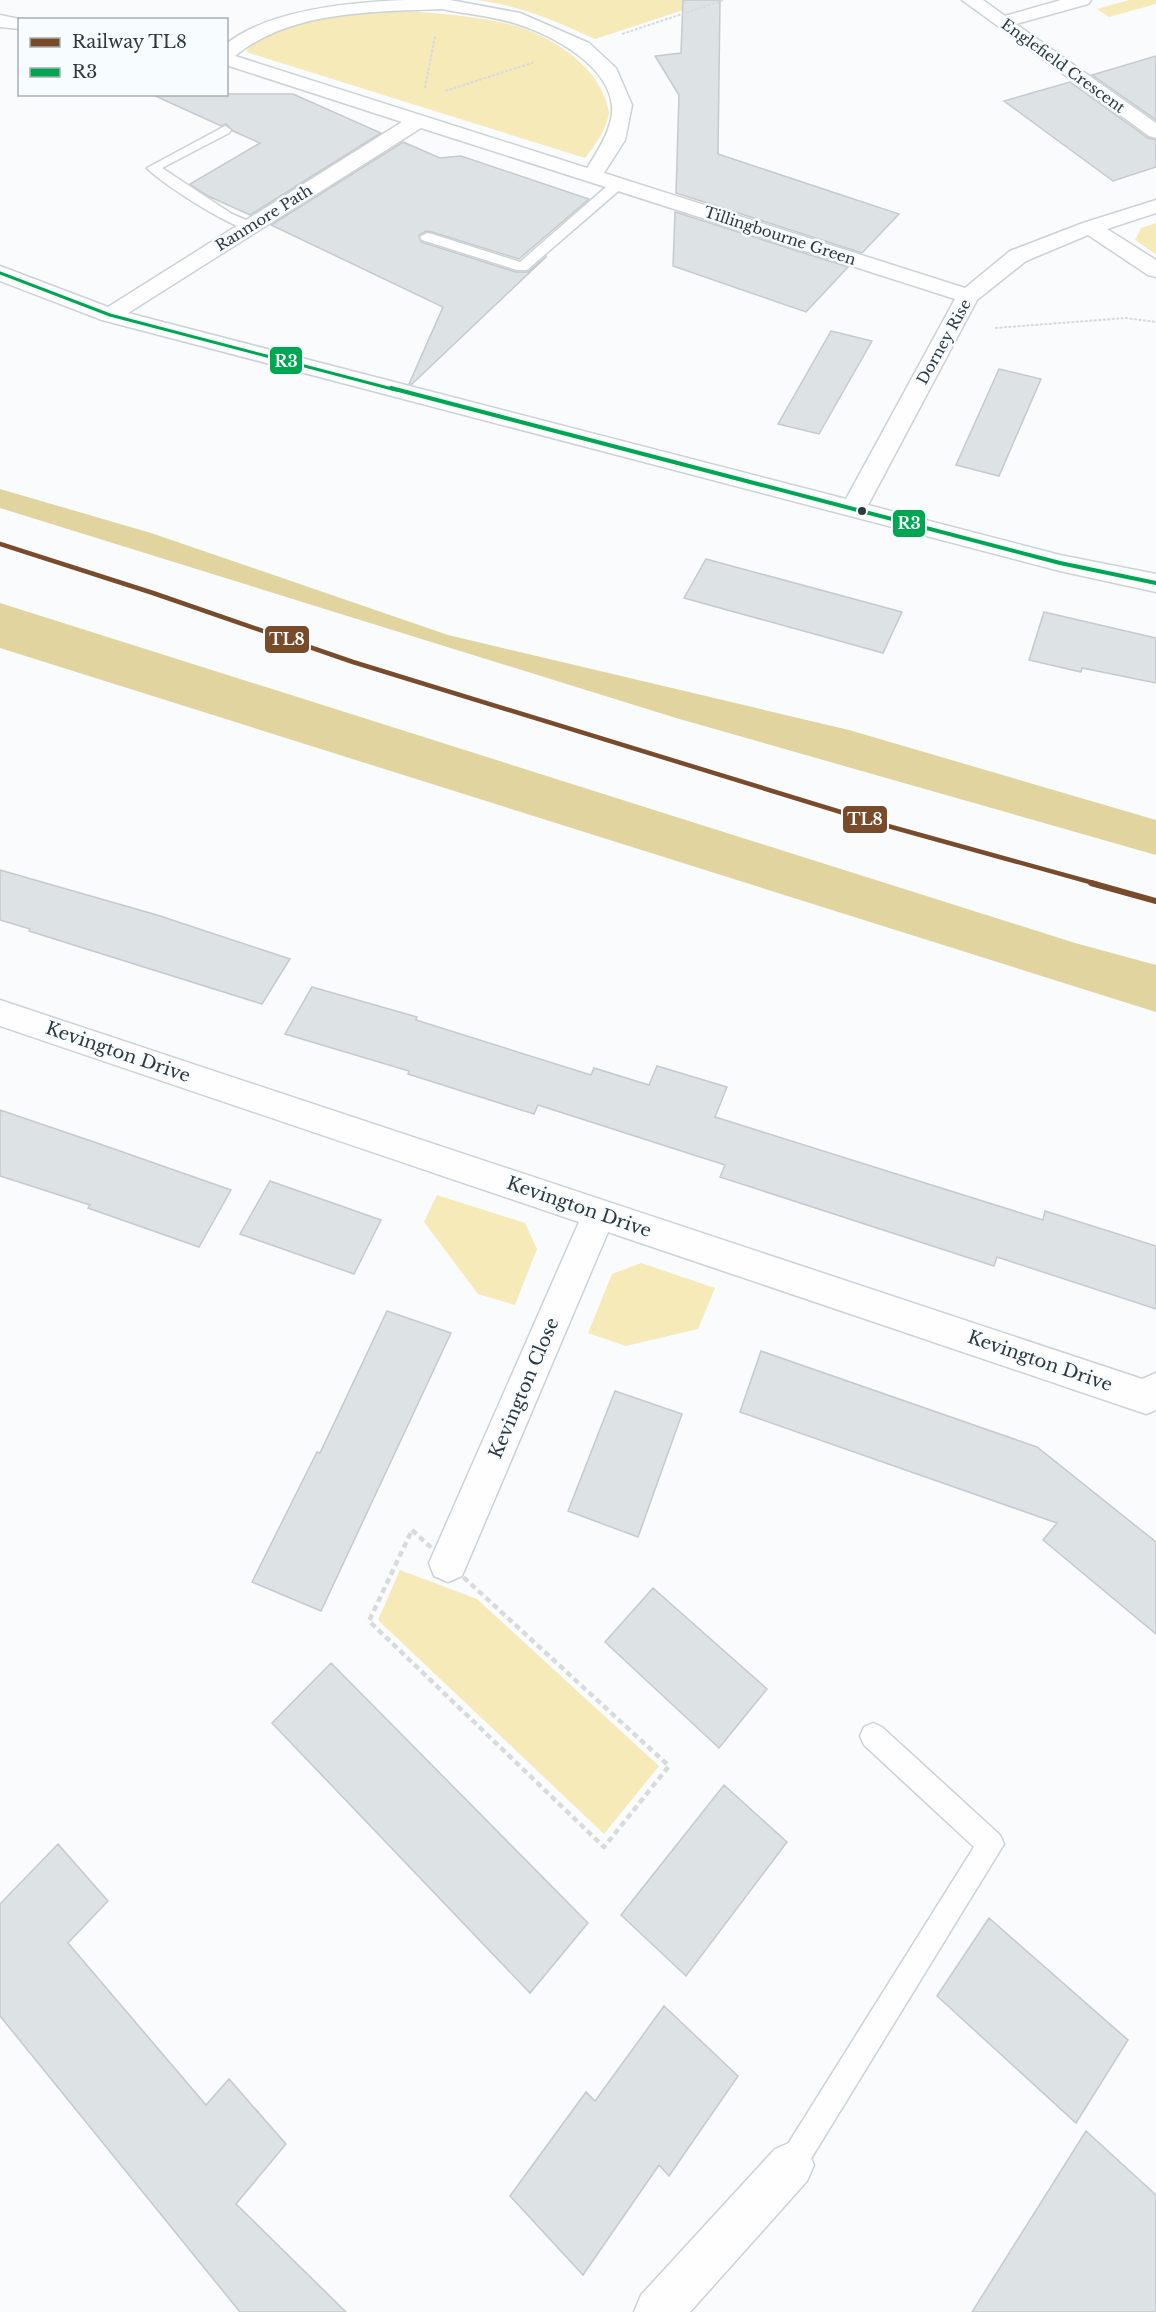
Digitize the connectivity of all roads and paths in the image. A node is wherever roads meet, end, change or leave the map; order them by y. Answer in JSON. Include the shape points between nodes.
{"nodes":[{"id":1,"x":971,"y":0,"type":"edge"},
{"id":2,"x":1082,"y":0,"type":"edge"},
{"id":3,"x":442,"y":4,"type":"junction"},
{"id":4,"x":0,"y":21,"type":"edge"},
{"id":5,"x":1002,"y":22,"type":"junction"},
{"id":6,"x":18,"y":24,"type":"edge"},
{"id":7,"x":228,"y":52,"type":"edge"},
{"id":8,"x":228,"y":59,"type":"edge"},
{"id":9,"x":419,"y":120,"type":"junction"},
{"id":10,"x":225,"y":130,"type":"dead end"},
{"id":11,"x":1156,"y":132,"type":"edge"},
{"id":12,"x":591,"y":176,"type":"junction"},
{"id":13,"x":618,"y":184,"type":"junction"},
{"id":14,"x":1156,"y":206,"type":"edge"},
{"id":15,"x":250,"y":227,"type":"junction"},
{"id":16,"x":1090,"y":227,"type":"junction"},
{"id":17,"x":428,"y":237,"type":"dead end"},
{"id":18,"x":1156,"y":270,"type":"edge"},
{"id":19,"x":0,"y":273,"type":"edge"},
{"id":20,"x":968,"y":296,"type":"junction"},
{"id":21,"x":110,"y":315,"type":"junction"},
{"id":22,"x":1156,"y":322,"type":"edge"},
{"id":23,"x":996,"y":328,"type":"dead end"},
{"id":24,"x":853,"y":510,"type":"junction"},
{"id":25,"x":1156,"y":583,"type":"edge"},
{"id":26,"x":0,"y":1013,"type":"edge"},
{"id":27,"x":599,"y":1214,"type":"junction"},
{"id":28,"x":1153,"y":1397,"type":"edge"},
{"id":29,"x":448,"y":1563,"type":"junction"},
{"id":30,"x":873,"y":1736,"type":"dead end"},
{"id":31,"x":791,"y":2165,"type":"joint"},
{"id":32,"x":658,"y":2312,"type":"edge"}],
"edges":[{"from":1,"to":5,"type":"street","name":"Englefield Crescent"},
{"from":2,"to":5,"type":"street"},
{"from":3,"to":7,"type":"street","via":[[349,8],[306,16],[266,28]]},
{"from":3,"to":9,"type":"path"},
{"from":3,"to":12,"type":"street","via":[[520,19],[582,47],[609,72],[622,105],[615,140]]},
{"from":4,"to":6,"type":"street"},
{"from":5,"to":11,"type":"street","name":"Englefield Crescent"},
{"from":8,"to":9,"type":"street","name":"Tillingbourne Green"},
{"from":9,"to":12,"type":"street","name":"Tillingbourne Green"},
{"from":9,"to":15,"type":"street","name":"Ranmore Path"},
{"from":10,"to":15,"type":"lane","via":[[153,168],[227,217]]},
{"from":12,"to":13,"type":"street","name":"Tillingbourne Green"},
{"from":13,"to":17,"type":"lane","via":[[522,267]]},
{"from":13,"to":20,"type":"street","name":"Tillingbourne Green"},
{"from":14,"to":16,"type":"street","name":"Dorney Rise"},
{"from":15,"to":21,"type":"street","name":"Ranmore Path"},
{"from":16,"to":18,"type":"street"},
{"from":16,"to":20,"type":"street","name":"Dorney Rise","via":[[1018,256]]},
{"from":19,"to":21,"type":"street"},
{"from":20,"to":24,"type":"street","name":"Dorney Rise"},
{"from":21,"to":24,"type":"street"},
{"from":22,"to":23,"type":"path","via":[[1126,318]]},
{"from":24,"to":25,"type":"street","via":[[1060,563]]},
{"from":26,"to":27,"type":"street","name":"Kevington Drive"},
{"from":27,"to":28,"type":"street","name":"Kevington Drive"},
{"from":27,"to":29,"type":"street","name":"Kevington Close"},
{"from":29,"to":29,"type":"path","via":[[669,1766],[604,1846],[369,1621],[412,1530]]},
{"from":30,"to":31,"type":"lane","via":[[991,1844]]},
{"from":31,"to":32,"type":"street"}]}
